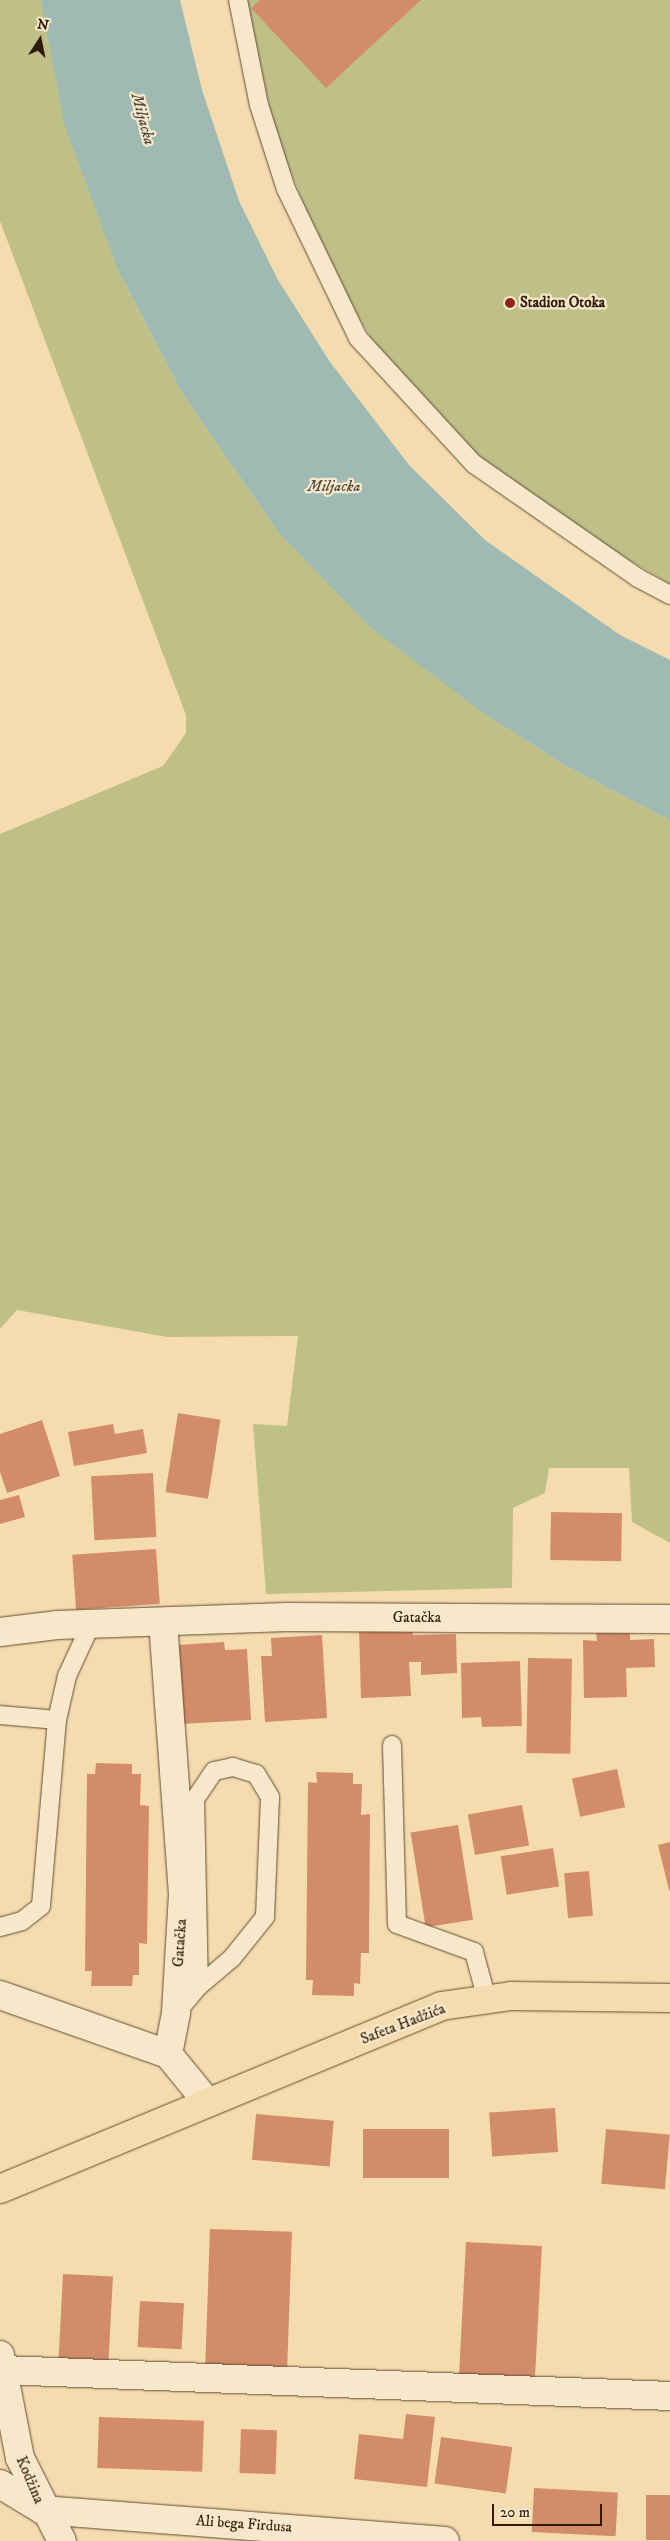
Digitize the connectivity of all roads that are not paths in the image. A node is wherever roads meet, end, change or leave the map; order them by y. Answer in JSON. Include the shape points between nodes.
{"nodes":[{"id":1,"x":238,"y":0,"type":"edge"},
{"id":2,"x":670,"y":594,"type":"edge"},
{"id":3,"x":670,"y":1620,"type":"edge"},
{"id":4,"x":163,"y":1622,"type":"junction"},
{"id":5,"x":91,"y":1624,"type":"junction"},
{"id":6,"x":0,"y":1632,"type":"edge"},
{"id":7,"x":0,"y":1715,"type":"edge"},
{"id":8,"x":57,"y":1720,"type":"junction"},
{"id":9,"x":392,"y":1745,"type":"dead end"},
{"id":10,"x":0,"y":1927,"type":"edge"},
{"id":11,"x":199,"y":1986,"type":"junction"},
{"id":12,"x":0,"y":1995,"type":"edge"},
{"id":13,"x":670,"y":1998,"type":"edge"},
{"id":14,"x":487,"y":2000,"type":"junction"},
{"id":15,"x":176,"y":2013,"type":"junction"},
{"id":16,"x":168,"y":2054,"type":"junction"},
{"id":17,"x":208,"y":2103,"type":"junction"},
{"id":18,"x":0,"y":2189,"type":"edge"},
{"id":19,"x":1,"y":2362,"type":"edge"},
{"id":20,"x":670,"y":2396,"type":"edge"},
{"id":21,"x":0,"y":2484,"type":"edge"},
{"id":22,"x":43,"y":2510,"type":"junction"},
{"id":23,"x":62,"y":2541,"type":"edge"},
{"id":24,"x":445,"y":2541,"type":"edge"}],
"edges":[{"from":1,"to":2,"type":"lane","via":[[259,105],[286,189],[358,338],[474,464],[638,578]]},
{"from":3,"to":4,"type":"street","name":"Gatačka","via":[[287,1617]]},
{"from":4,"to":5,"type":"street","name":"Gatačka"},
{"from":4,"to":15,"type":"street","name":"Gatačka","via":[[183,1894]]},
{"from":5,"to":6,"type":"street","name":"Gatačka"},
{"from":5,"to":8,"type":"lane","via":[[67,1676]]},
{"from":7,"to":8,"type":"lane"},
{"from":8,"to":10,"type":"lane","via":[[41,1906],[22,1921]]},
{"from":9,"to":14,"type":"lane","via":[[397,1924],[474,1952]]},
{"from":11,"to":11,"type":"lane","via":[[232,1958],[265,1917],[270,1797],[256,1774],[233,1767],[214,1771],[195,1799]]},
{"from":11,"to":15,"type":"lane"},
{"from":12,"to":16,"type":"street"},
{"from":13,"to":14,"type":"main road","name":"Safeta Hadžića"},
{"from":14,"to":17,"type":"main road","name":"Safeta Hadžića","via":[[441,2006]]},
{"from":15,"to":16,"type":"street","name":"Gatačka"},
{"from":16,"to":17,"type":"street"},
{"from":17,"to":18,"type":"main road","name":"Safeta Hadžića"},
{"from":19,"to":20,"type":"street"},
{"from":19,"to":22,"type":"street","name":"Kodžina","via":[[20,2458]]},
{"from":21,"to":22,"type":"street"},
{"from":22,"to":23,"type":"street","name":"Kodžina"},
{"from":22,"to":24,"type":"street","name":"Ali bega Firdusa"}]}
